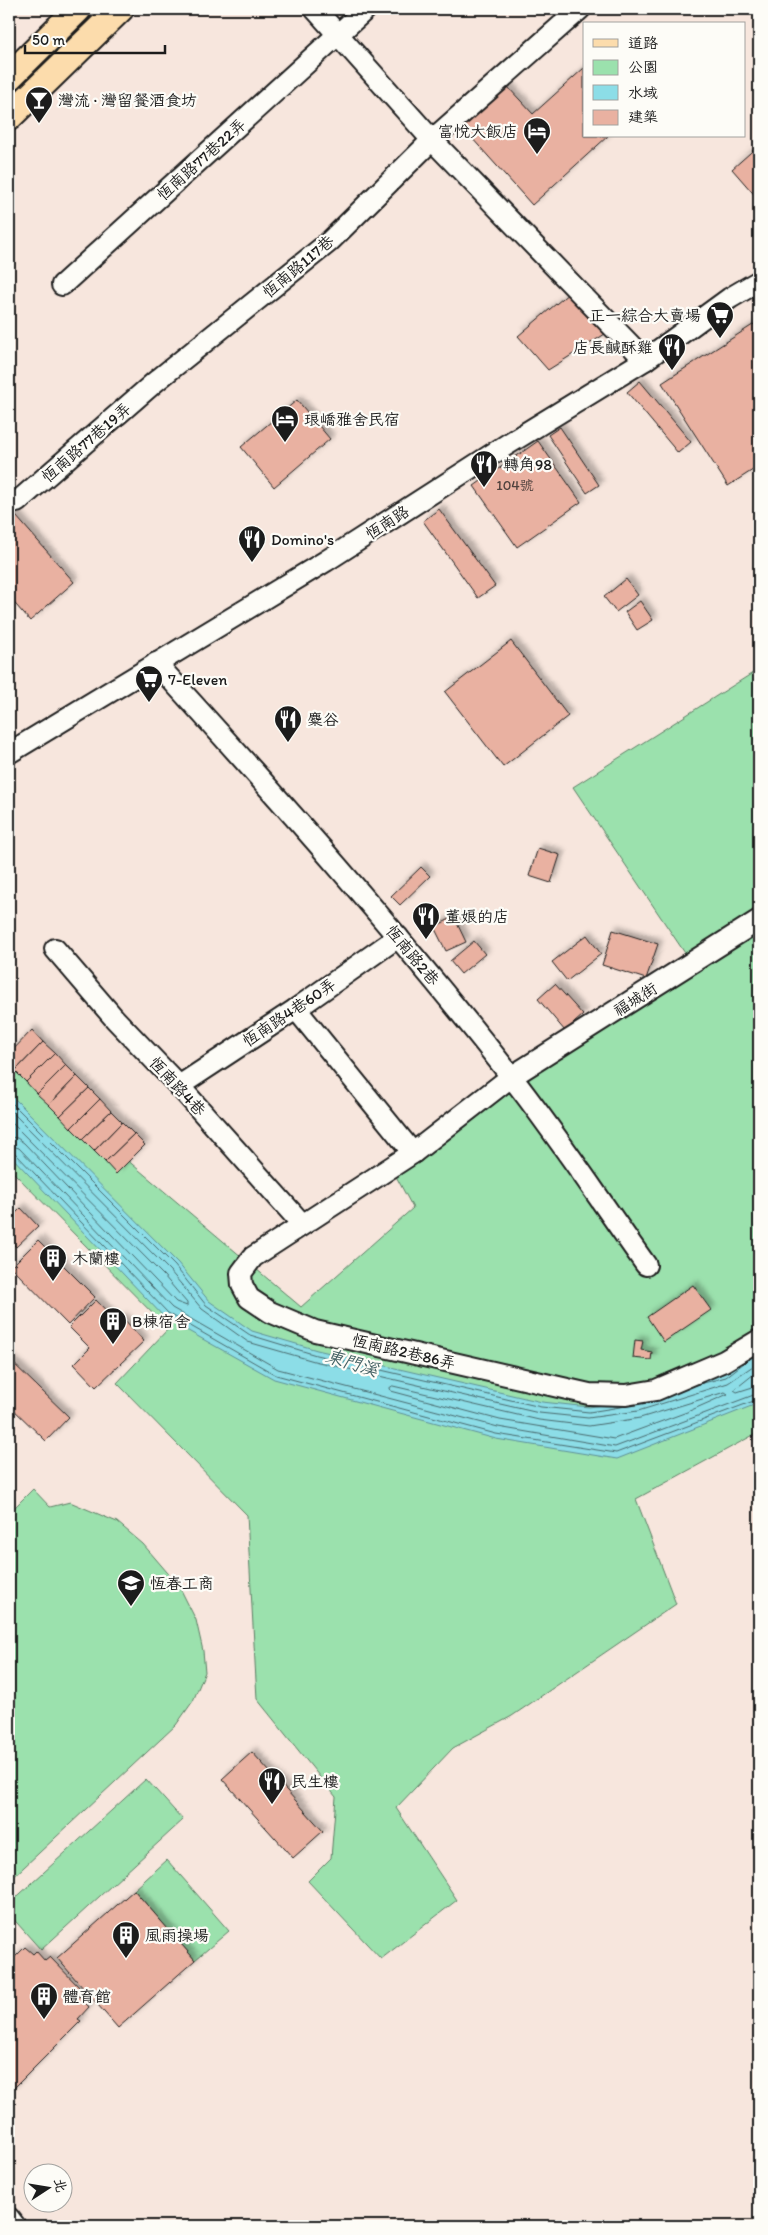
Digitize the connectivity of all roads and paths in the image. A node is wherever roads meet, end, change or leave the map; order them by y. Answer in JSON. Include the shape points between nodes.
{"nodes":[{"id":1,"x":78,"y":9,"type":"edge"},
{"id":2,"x":120,"y":9,"type":"edge"},
{"id":3,"x":315,"y":9,"type":"edge"},
{"id":4,"x":366,"y":9,"type":"edge"},
{"id":5,"x":578,"y":11,"type":"edge"},
{"id":6,"x":339,"y":34,"type":"junction"},
{"id":7,"x":9,"y":77,"type":"edge"},
{"id":8,"x":9,"y":118,"type":"edge"},
{"id":9,"x":432,"y":140,"type":"junction"},
{"id":10,"x":759,"y":281,"type":"edge"},
{"id":11,"x":62,"y":285,"type":"dead end"},
{"id":12,"x":645,"y":360,"type":"junction"},
{"id":13,"x":155,"y":382,"type":"joint"},
{"id":14,"x":17,"y":502,"type":"dead end"},
{"id":15,"x":156,"y":663,"type":"junction"},
{"id":16,"x":9,"y":753,"type":"edge"},
{"id":17,"x":759,"y":920,"type":"edge"},
{"id":18,"x":398,"y":937,"type":"junction"},
{"id":19,"x":55,"y":949,"type":"dead end"},
{"id":20,"x":296,"y":1009,"type":"junction"},
{"id":21,"x":511,"y":1077,"type":"junction"},
{"id":22,"x":179,"y":1086,"type":"junction"},
{"id":23,"x":413,"y":1153,"type":"junction"},
{"id":24,"x":302,"y":1224,"type":"junction"},
{"id":25,"x":646,"y":1265,"type":"dead end"},
{"id":26,"x":759,"y":1340,"type":"edge"},
{"id":27,"x":9,"y":2218,"type":"edge"},
{"id":28,"x":15,"y":2226,"type":"edge"}],
"edges":[{"from":1,"to":7,"type":"main road"},
{"from":2,"to":8,"type":"main road"},
{"from":3,"to":6,"type":"street"},
{"from":4,"to":6,"type":"street","name":"恆南路77巷22弄"},
{"from":5,"to":9,"type":"street","name":"恆南路117巷"},
{"from":6,"to":9,"type":"street"},
{"from":6,"to":11,"type":"street","name":"恆南路77巷22弄"},
{"from":9,"to":12,"type":"street"},
{"from":9,"to":13,"type":"street","name":"恆南路117巷","via":[[329,242]]},
{"from":10,"to":12,"type":"street","name":"恆南路","via":[[730,298]]},
{"from":12,"to":15,"type":"street","name":"恆南路","via":[[326,561]]},
{"from":13,"to":14,"type":"street","name":"恆南路77巷19弄"},
{"from":15,"to":16,"type":"street","name":"恆南路"},
{"from":15,"to":18,"type":"street","name":"恆南路2巷","via":[[280,799]]},
{"from":17,"to":21,"type":"street","name":"福城街"},
{"from":18,"to":20,"type":"street","name":"恆南路4巷60弄"},
{"from":18,"to":21,"type":"street","name":"恆南路2巷"},
{"from":19,"to":22,"type":"street","name":"恆南路4巷","via":[[114,1018]]},
{"from":20,"to":22,"type":"street","name":"恆南路4巷60弄"},
{"from":20,"to":23,"type":"street"},
{"from":21,"to":23,"type":"street","name":"恆南路2巷86弄"},
{"from":21,"to":25,"type":"street","name":"恆南路2巷"},
{"from":22,"to":24,"type":"street","name":"恆南路4巷"},
{"from":23,"to":24,"type":"street","name":"恆南路2巷86弄"},
{"from":24,"to":26,"type":"street","name":"恆南路2巷86弄","via":[[253,1257],[242,1272],[242,1285],[249,1298],[270,1312],[315,1331],[588,1394],[626,1395],[656,1390],[724,1361]]},
{"from":27,"to":28,"type":"street"}]}
